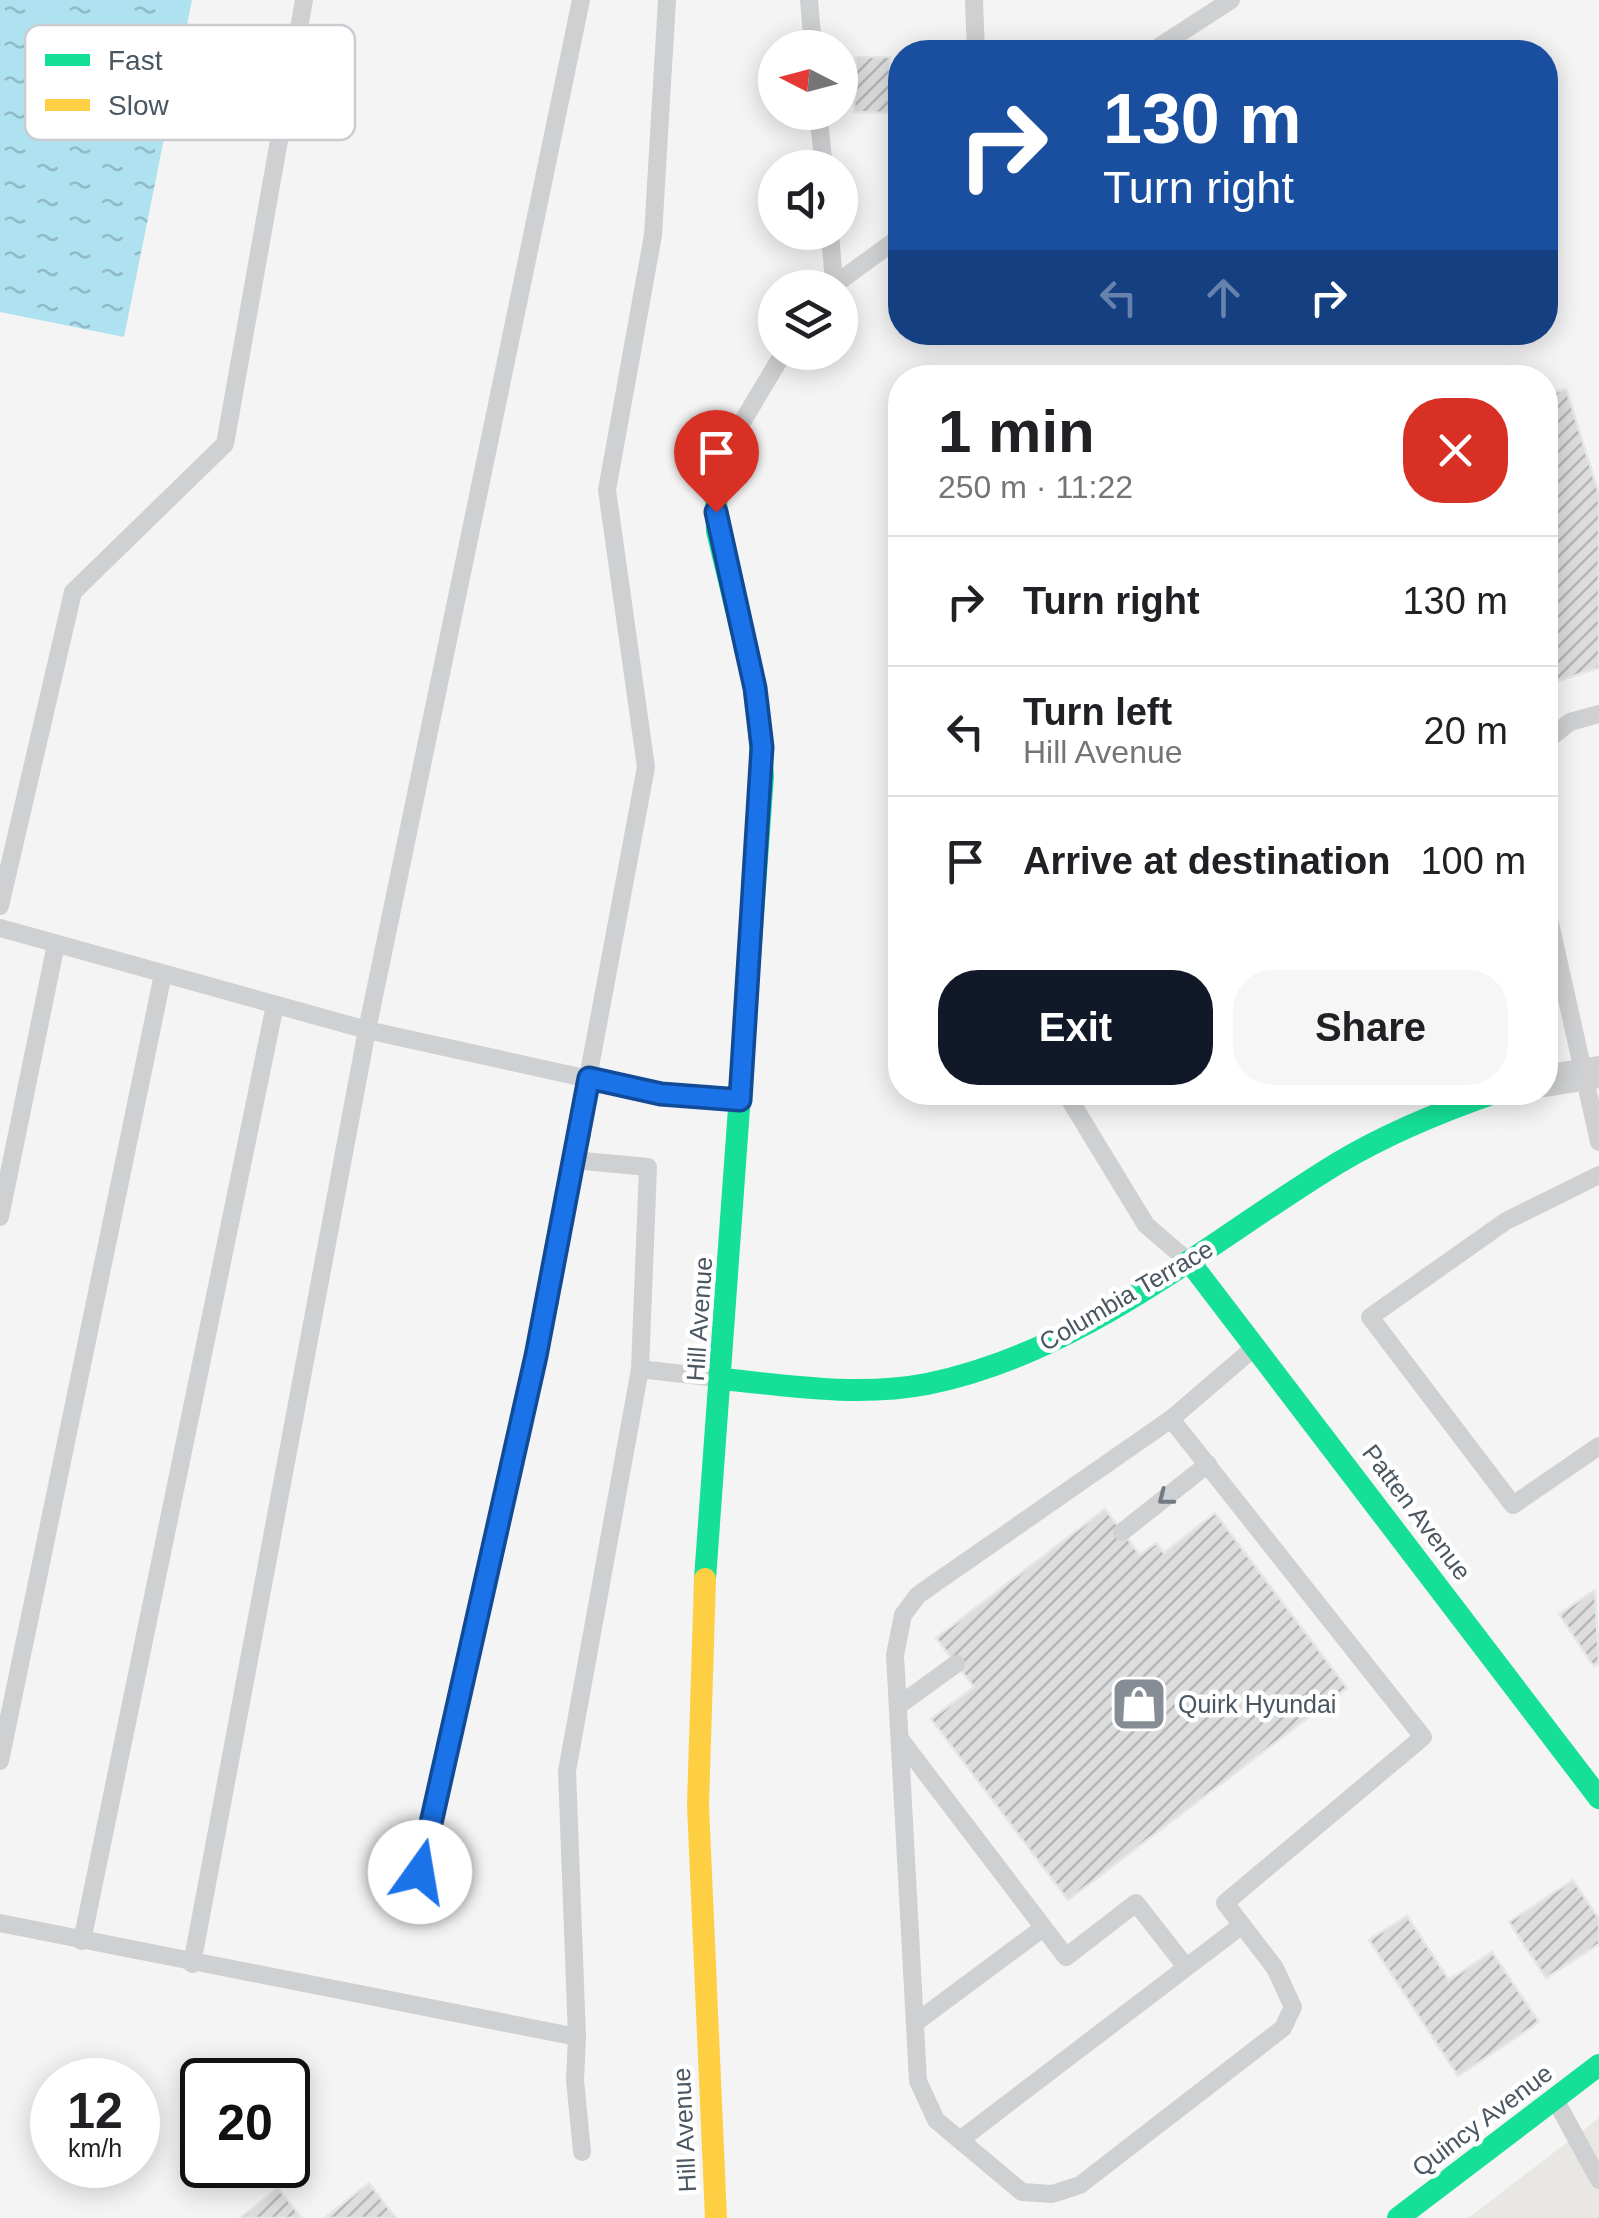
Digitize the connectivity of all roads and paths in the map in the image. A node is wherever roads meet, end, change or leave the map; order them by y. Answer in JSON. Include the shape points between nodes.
{"nodes":[{"id":1,"x":304,"y":0,"type":"edge"},
{"id":2,"x":581,"y":0,"type":"edge"},
{"id":3,"x":667,"y":0,"type":"edge"},
{"id":4,"x":808,"y":0,"type":"edge"},
{"id":5,"x":974,"y":0,"type":"edge"},
{"id":6,"x":1231,"y":0,"type":"edge"},
{"id":7,"x":300,"y":25,"type":"edge"},
{"id":8,"x":811,"y":30,"type":"edge"},
{"id":9,"x":976,"y":40,"type":"edge"},
{"id":10,"x":1169,"y":40,"type":"edge"},
{"id":11,"x":279,"y":140,"type":"edge"},
{"id":12,"x":888,"y":246,"type":"edge"},
{"id":13,"x":854,"y":270,"type":"edge"},
{"id":14,"x":773,"y":370,"type":"edge"},
{"id":15,"x":736,"y":432,"type":"joint"},
{"id":16,"x":1599,"y":714,"type":"edge"},
{"id":17,"x":1558,"y":732,"type":"edge"},
{"id":18,"x":0,"y":906,"type":"edge"},
{"id":19,"x":0,"y":928,"type":"edge"},
{"id":20,"x":56,"y":944,"type":"junction"},
{"id":21,"x":1558,"y":950,"type":"edge"},
{"id":22,"x":163,"y":974,"type":"junction"},
{"id":23,"x":275,"y":1005,"type":"junction"},
{"id":24,"x":367,"y":1030,"type":"junction"},
{"id":25,"x":1591,"y":1073,"type":"edge"},
{"id":26,"x":589,"y":1078,"type":"junction"},
{"id":27,"x":1558,"y":1079,"type":"edge"},
{"id":28,"x":740,"y":1100,"type":"junction"},
{"id":29,"x":1074,"y":1105,"type":"edge"},
{"id":30,"x":1466,"y":1105,"type":"edge"},
{"id":31,"x":1599,"y":1142,"type":"edge"},
{"id":32,"x":573,"y":1160,"type":"junction"},
{"id":33,"x":1599,"y":1176,"type":"edge"},
{"id":34,"x":0,"y":1217,"type":"edge"},
{"id":35,"x":1189,"y":1262,"type":"junction"},
{"id":36,"x":1255,"y":1347,"type":"junction"},
{"id":37,"x":640,"y":1368,"type":"junction"},
{"id":38,"x":723,"y":1379,"type":"junction"},
{"id":39,"x":1172,"y":1419,"type":"junction"},
{"id":40,"x":1599,"y":1446,"type":"edge"},
{"id":41,"x":1208,"y":1464,"type":"junction"},
{"id":42,"x":1122,"y":1532,"type":"dead end"},
{"id":43,"x":956,"y":1664,"type":"dead end"},
{"id":44,"x":898,"y":1706,"type":"junction"},
{"id":45,"x":900,"y":1739,"type":"junction"},
{"id":46,"x":0,"y":1761,"type":"edge"},
{"id":47,"x":1599,"y":1798,"type":"edge"},
{"id":48,"x":420,"y":1872,"type":"dead end"},
{"id":49,"x":0,"y":1924,"type":"edge"},
{"id":50,"x":1242,"y":1925,"type":"junction"},
{"id":51,"x":1043,"y":1928,"type":"junction"},
{"id":52,"x":82,"y":1941,"type":"junction"},
{"id":53,"x":192,"y":1964,"type":"junction"},
{"id":54,"x":1186,"y":1967,"type":"junction"},
{"id":55,"x":915,"y":2023,"type":"junction"},
{"id":56,"x":577,"y":2037,"type":"junction"},
{"id":57,"x":1599,"y":2065,"type":"edge"},
{"id":58,"x":1555,"y":2098,"type":"junction"},
{"id":59,"x":960,"y":2140,"type":"junction"},
{"id":60,"x":582,"y":2152,"type":"dead end"},
{"id":61,"x":1599,"y":2180,"type":"edge"},
{"id":62,"x":716,"y":2218,"type":"edge"},
{"id":63,"x":1398,"y":2218,"type":"edge"}],
"edges":[{"from":1,"to":7,"type":"lane"},
{"from":2,"to":24,"type":"lane"},
{"from":3,"to":26,"type":"lane","via":[[654,235],[608,490],[646,767]]},
{"from":4,"to":8,"type":"lane"},
{"from":5,"to":9,"type":"lane"},
{"from":6,"to":10,"type":"lane"},
{"from":11,"to":18,"type":"lane","via":[[225,444],[73,592]]},
{"from":12,"to":13,"type":"lane"},
{"from":14,"to":15,"type":"lane"},
{"from":15,"to":28,"type":"street","name":"Hill Avenue","via":[[719,477],[718,531],[755,688],[763,762]]},
{"from":16,"to":17,"type":"lane"},
{"from":19,"to":20,"type":"lane"},
{"from":20,"to":22,"type":"lane"},
{"from":20,"to":34,"type":"lane"},
{"from":21,"to":25,"type":"lane"},
{"from":22,"to":23,"type":"lane"},
{"from":22,"to":46,"type":"lane"},
{"from":23,"to":24,"type":"lane"},
{"from":23,"to":52,"type":"lane"},
{"from":24,"to":26,"type":"lane"},
{"from":24,"to":53,"type":"lane"},
{"from":25,"to":27,"type":"street"},
{"from":25,"to":31,"type":"lane"},
{"from":26,"to":28,"type":"lane","via":[[661,1094]]},
{"from":26,"to":32,"type":"lane"},
{"from":28,"to":38,"type":"street","name":"Hill Avenue"},
{"from":29,"to":35,"type":"lane","via":[[1146,1225]]},
{"from":30,"to":35,"type":"street","name":"Columbia Terrace","via":[[1368,1146]]},
{"from":32,"to":37,"type":"lane","via":[[648,1166]]},
{"from":32,"to":48,"type":"lane","via":[[536,1356]]},
{"from":33,"to":40,"type":"lane","via":[[1506,1220],[1370,1317],[1514,1504]]},
{"from":35,"to":36,"type":"street","name":"Patten Avenue"},
{"from":35,"to":38,"type":"street","name":"Columbia Terrace","via":[[1051,1340],[963,1375],[867,1390]]},
{"from":36,"to":39,"type":"lane"},
{"from":36,"to":47,"type":"street","name":"Patten Avenue"},
{"from":37,"to":38,"type":"lane"},
{"from":37,"to":56,"type":"lane","via":[[567,1771]]},
{"from":38,"to":62,"type":"street","name":"Hill Avenue","via":[[700,1618],[698,1715]]},
{"from":39,"to":41,"type":"lane"},
{"from":39,"to":44,"type":"lane","via":[[918,1595],[903,1615],[895,1655]]},
{"from":41,"to":42,"type":"lane","one_way":true},
{"from":41,"to":50,"type":"lane","via":[[1424,1736],[1224,1903]]},
{"from":43,"to":44,"type":"lane"},
{"from":44,"to":45,"type":"lane"},
{"from":45,"to":51,"type":"lane"},
{"from":45,"to":55,"type":"lane"},
{"from":49,"to":52,"type":"lane"},
{"from":50,"to":54,"type":"lane"},
{"from":50,"to":59,"type":"lane","via":[[1275,1968],[1293,2006],[1282,2028],[1080,2185],[1052,2194],[1022,2192]]},
{"from":51,"to":54,"type":"lane","via":[[1066,1957],[1136,1903]]},
{"from":51,"to":55,"type":"lane"},
{"from":52,"to":53,"type":"lane"},
{"from":53,"to":56,"type":"lane"},
{"from":54,"to":59,"type":"lane"},
{"from":55,"to":59,"type":"lane","via":[[918,2080],[936,2120]]},
{"from":56,"to":60,"type":"lane"},
{"from":57,"to":58,"type":"street","name":"Quincy Avenue"},
{"from":58,"to":61,"type":"lane"},
{"from":58,"to":63,"type":"street","name":"Quincy Avenue"}]}
